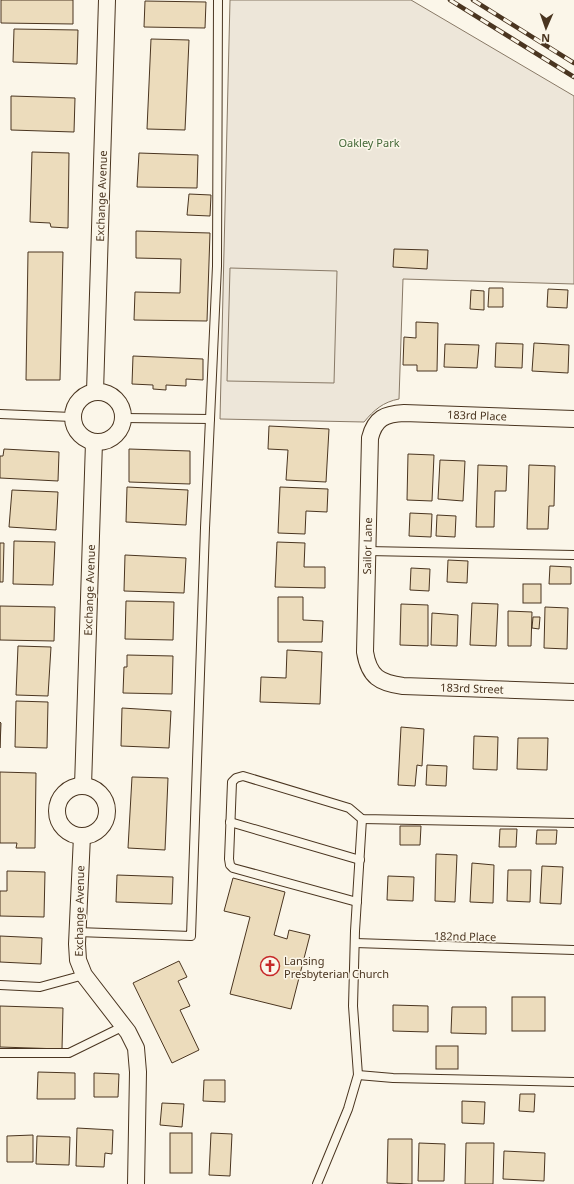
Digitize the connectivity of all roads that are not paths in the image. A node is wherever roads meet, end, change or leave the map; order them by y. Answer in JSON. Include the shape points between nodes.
{"nodes":[{"id":1,"x":107,"y":0,"type":"edge"},
{"id":2,"x":218,"y":0,"type":"edge"},
{"id":3,"x":95,"y":392,"type":"junction"},
{"id":4,"x":0,"y":414,"type":"edge"},
{"id":5,"x":72,"y":417,"type":"junction"},
{"id":6,"x":124,"y":418,"type":"junction"},
{"id":7,"x":380,"y":419,"type":"joint"},
{"id":8,"x":574,"y":419,"type":"edge"},
{"id":9,"x":210,"y":420,"type":"junction"},
{"id":10,"x":94,"y":442,"type":"junction"},
{"id":11,"x":367,"y":551,"type":"junction"},
{"id":12,"x":574,"y":555,"type":"edge"},
{"id":13,"x":373,"y":674,"type":"joint"},
{"id":14,"x":574,"y":692,"type":"edge"},
{"id":15,"x":83,"y":786,"type":"junction"},
{"id":16,"x":362,"y":819,"type":"junction"},
{"id":17,"x":230,"y":822,"type":"junction"},
{"id":18,"x":574,"y":823,"type":"edge"},
{"id":19,"x":82,"y":836,"type":"junction"},
{"id":20,"x":360,"y":860,"type":"junction"},
{"id":21,"x":357,"y":902,"type":"junction"},
{"id":22,"x":77,"y":932,"type":"junction"},
{"id":23,"x":355,"y":943,"type":"junction"},
{"id":24,"x":574,"y":950,"type":"edge"},
{"id":25,"x":84,"y":975,"type":"junction"},
{"id":26,"x":0,"y":985,"type":"edge"},
{"id":27,"x":124,"y":1026,"type":"junction"},
{"id":28,"x":0,"y":1053,"type":"edge"},
{"id":29,"x":358,"y":1075,"type":"junction"},
{"id":30,"x":574,"y":1082,"type":"edge"},
{"id":31,"x":136,"y":1184,"type":"edge"},
{"id":32,"x":317,"y":1184,"type":"edge"}],
"edges":[{"from":1,"to":3,"type":"street","name":"Exchange Avenue"},
{"from":2,"to":9,"type":"lane","via":[[217,266]]},
{"from":3,"to":5,"type":"street","via":[[82,397],[76,403]]},
{"from":3,"to":6,"type":"street","via":[[104,392],[116,399]]},
{"from":4,"to":5,"type":"lane"},
{"from":5,"to":10,"type":"street","via":[[76,431]]},
{"from":6,"to":9,"type":"lane"},
{"from":6,"to":10,"type":"street","via":[[122,427],[110,439]]},
{"from":7,"to":8,"type":"street","name":"183rd Place","via":[[391,414],[404,413]]},
{"from":7,"to":11,"type":"street","name":"Sailor Lane","via":[[373,427],[370,438]]},
{"from":9,"to":22,"type":"lane","via":[[191,936]]},
{"from":10,"to":15,"type":"street","name":"Exchange Avenue"},
{"from":11,"to":12,"type":"lane"},
{"from":11,"to":13,"type":"street","name":"Sailor Lane","via":[[365,652],[366,663]]},
{"from":13,"to":14,"type":"street","name":"183rd Street","via":[[380,681],[403,686]]},
{"from":15,"to":19,"type":"street","via":[[99,793],[106,808],[106,816],[97,830],[90,835]]},
{"from":15,"to":19,"type":"street","via":[[68,790],[62,796],[57,810],[58,818],[67,831]]},
{"from":16,"to":17,"type":"lane","via":[[349,808],[243,776],[232,782]]},
{"from":16,"to":18,"type":"lane"},
{"from":16,"to":20,"type":"lane"},
{"from":17,"to":20,"type":"lane"},
{"from":17,"to":21,"type":"lane","via":[[229,859],[233,868]]},
{"from":19,"to":22,"type":"street","name":"Exchange Avenue"},
{"from":20,"to":21,"type":"lane"},
{"from":21,"to":23,"type":"lane"},
{"from":22,"to":25,"type":"street","name":"Exchange Avenue","via":[[78,960]]},
{"from":23,"to":24,"type":"lane","name":"182nd Place"},
{"from":23,"to":29,"type":"lane","via":[[353,1006]]},
{"from":25,"to":26,"type":"lane","via":[[40,987]]},
{"from":25,"to":27,"type":"street","name":"Exchange Avenue"},
{"from":27,"to":28,"type":"lane","via":[[69,1053]]},
{"from":27,"to":31,"type":"street","name":"Exchange Avenue","via":[[136,1048],[138,1072]]},
{"from":29,"to":30,"type":"lane"},
{"from":29,"to":32,"type":"lane","via":[[348,1109]]}]}
